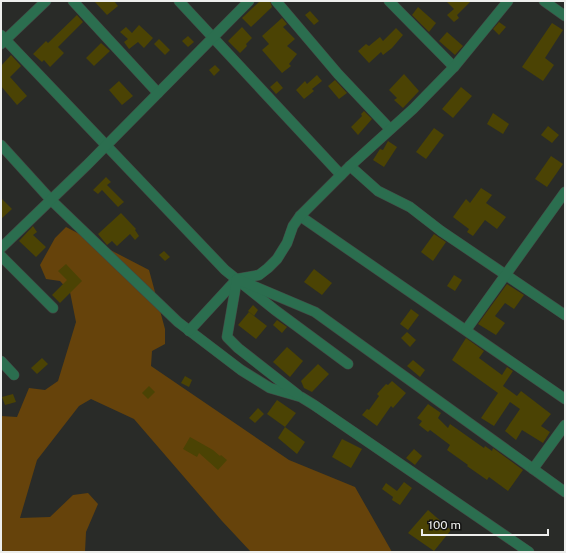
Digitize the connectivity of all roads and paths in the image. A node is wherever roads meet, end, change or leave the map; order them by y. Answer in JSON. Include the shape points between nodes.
{"nodes":[{"id":1,"x":46,"y":1,"type":"edge"},
{"id":2,"x":73,"y":1,"type":"edge"},
{"id":3,"x":179,"y":1,"type":"edge"},
{"id":4,"x":249,"y":1,"type":"edge"},
{"id":5,"x":276,"y":1,"type":"edge"},
{"id":6,"x":389,"y":1,"type":"edge"},
{"id":7,"x":508,"y":1,"type":"edge"},
{"id":8,"x":544,"y":1,"type":"edge"},
{"id":9,"x":565,"y":16,"type":"edge"},
{"id":10,"x":213,"y":37,"type":"junction"},
{"id":11,"x":2,"y":40,"type":"edge"},
{"id":12,"x":454,"y":67,"type":"junction"},
{"id":13,"x":158,"y":93,"type":"junction"},
{"id":14,"x":390,"y":129,"type":"junction"},
{"id":15,"x":1,"y":145,"type":"edge"},
{"id":16,"x":106,"y":146,"type":"junction"},
{"id":17,"x":350,"y":166,"type":"junction"},
{"id":18,"x":341,"y":175,"type":"junction"},
{"id":19,"x":565,"y":192,"type":"edge"},
{"id":20,"x":51,"y":200,"type":"junction"},
{"id":21,"x":300,"y":216,"type":"junction"},
{"id":22,"x":1,"y":248,"type":"edge"},
{"id":23,"x":1,"y":256,"type":"edge"},
{"id":24,"x":506,"y":274,"type":"junction"},
{"id":25,"x":237,"y":279,"type":"junction"},
{"id":26,"x":53,"y":308,"type":"dead end"},
{"id":27,"x":565,"y":315,"type":"edge"},
{"id":28,"x":466,"y":330,"type":"junction"},
{"id":29,"x":189,"y":331,"type":"junction"},
{"id":30,"x":1,"y":361,"type":"edge"},
{"id":31,"x":348,"y":364,"type":"dead end"},
{"id":32,"x":14,"y":375,"type":"dead end"},
{"id":33,"x":301,"y":397,"type":"junction"},
{"id":34,"x":565,"y":399,"type":"edge"},
{"id":35,"x":565,"y":425,"type":"edge"},
{"id":36,"x":533,"y":469,"type":"junction"},
{"id":37,"x":565,"y":492,"type":"edge"},
{"id":38,"x":529,"y":552,"type":"edge"}],
"edges":[{"from":1,"to":11,"type":"street"},
{"from":2,"to":13,"type":"street"},
{"from":3,"to":10,"type":"street"},
{"from":4,"to":10,"type":"street"},
{"from":5,"to":14,"type":"street","via":[[338,74]]},
{"from":6,"to":12,"type":"street"},
{"from":7,"to":12,"type":"street"},
{"from":8,"to":9,"type":"street"},
{"from":10,"to":13,"type":"street"},
{"from":10,"to":18,"type":"street"},
{"from":11,"to":16,"type":"street"},
{"from":12,"to":14,"type":"street"},
{"from":13,"to":16,"type":"street"},
{"from":14,"to":17,"type":"street"},
{"from":15,"to":20,"type":"street"},
{"from":16,"to":20,"type":"street"},
{"from":16,"to":25,"type":"street"},
{"from":17,"to":18,"type":"street"},
{"from":17,"to":24,"type":"street","via":[[378,191],[410,207]]},
{"from":18,"to":21,"type":"street"},
{"from":19,"to":24,"type":"street"},
{"from":20,"to":22,"type":"street"},
{"from":20,"to":29,"type":"street"},
{"from":21,"to":25,"type":"street","via":[[277,259],[259,275]]},
{"from":21,"to":28,"type":"street"},
{"from":23,"to":26,"type":"street"},
{"from":24,"to":27,"type":"street"},
{"from":24,"to":28,"type":"street"},
{"from":25,"to":29,"type":"street"},
{"from":25,"to":31,"type":"street"},
{"from":25,"to":33,"type":"street","via":[[227,337]]},
{"from":25,"to":36,"type":"street","via":[[315,312]]},
{"from":28,"to":34,"type":"street"},
{"from":29,"to":33,"type":"street","via":[[270,388]]},
{"from":30,"to":32,"type":"street"},
{"from":33,"to":38,"type":"street"},
{"from":35,"to":36,"type":"street"},
{"from":36,"to":37,"type":"street"}]}
